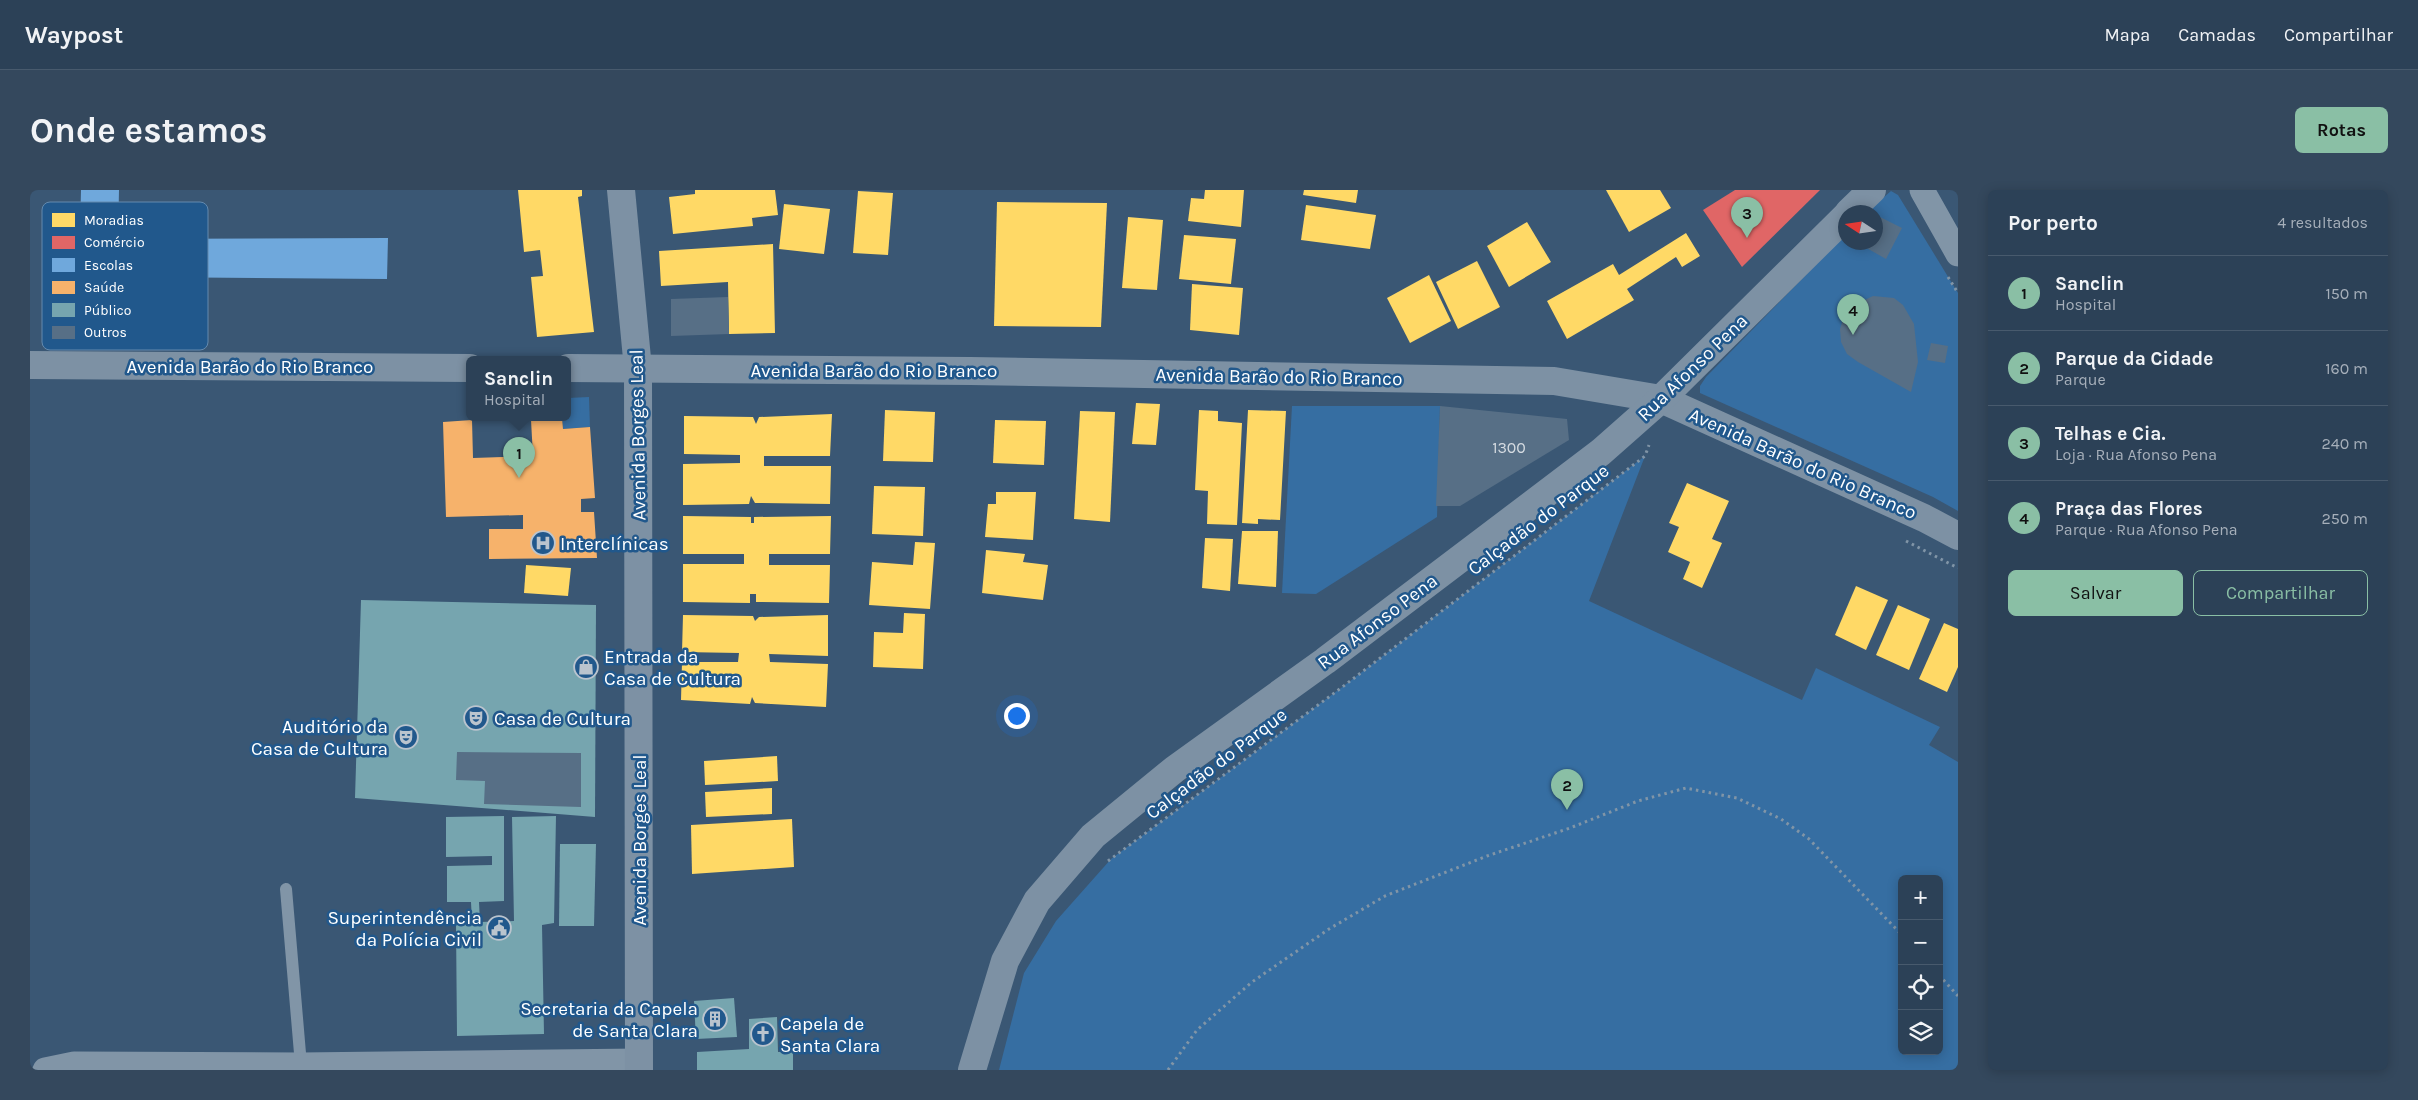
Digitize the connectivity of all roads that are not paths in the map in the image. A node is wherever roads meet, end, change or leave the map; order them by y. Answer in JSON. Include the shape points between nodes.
{"nodes":[{"id":1,"x":621,"y":190,"type":"edge"},
{"id":2,"x":1872,"y":190,"type":"edge"},
{"id":3,"x":1922,"y":190,"type":"edge"},
{"id":4,"x":1856,"y":205,"type":"edge"},
{"id":5,"x":1838,"y":224,"type":"edge"},
{"id":6,"x":1958,"y":254,"type":"edge"},
{"id":7,"x":30,"y":365,"type":"edge"},
{"id":8,"x":466,"y":368,"type":"edge"},
{"id":9,"x":571,"y":368,"type":"edge"},
{"id":10,"x":638,"y":369,"type":"junction"},
{"id":11,"x":1661,"y":399,"type":"junction"},
{"id":12,"x":1958,"y":536,"type":"edge"},
{"id":13,"x":286,"y":889,"type":"dead end"},
{"id":14,"x":301,"y":1065,"type":"junction"},
{"id":15,"x":639,"y":1066,"type":"edge"},
{"id":16,"x":972,"y":1068,"type":"edge"},
{"id":17,"x":45,"y":1070,"type":"edge"}],
"edges":[{"from":1,"to":10,"type":"main road","name":"Avenida Borges Leal"},
{"from":2,"to":4,"type":"main road"},
{"from":3,"to":6,"type":"street"},
{"from":5,"to":11,"type":"main road","name":"Rua Afonso Pena"},
{"from":7,"to":8,"type":"main road","name":"Avenida Barão do Rio Branco"},
{"from":9,"to":10,"type":"main road","name":"Avenida Barão do Rio Branco"},
{"from":10,"to":11,"type":"main road","name":"Avenida Barão do Rio Branco","via":[[1554,381]]},
{"from":10,"to":15,"type":"main road","name":"Avenida Borges Leal"},
{"from":11,"to":12,"type":"main road","name":"Avenida Barão do Rio Branco"},
{"from":11,"to":16,"type":"main road","name":"Rua Afonso Pena","via":[[1600,452],[1326,661],[1176,769],[1093,836],[1037,901],[1005,961]]},
{"from":13,"to":14,"type":"lane"},
{"from":14,"to":15,"type":"street"},
{"from":14,"to":17,"type":"street","via":[[74,1064]]}]}
